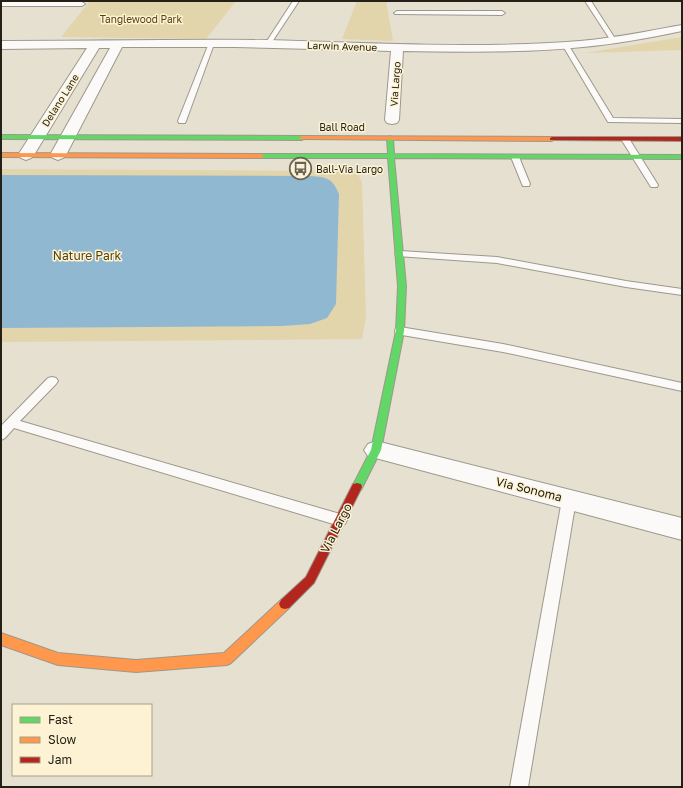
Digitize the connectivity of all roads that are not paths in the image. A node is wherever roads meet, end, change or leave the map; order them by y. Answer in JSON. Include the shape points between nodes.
{"nodes":[{"id":1,"x":296,"y":1,"type":"edge"},
{"id":2,"x":588,"y":1,"type":"edge"},
{"id":3,"x":36,"y":3,"type":"edge"},
{"id":4,"x":1,"y":4,"type":"edge"},
{"id":5,"x":82,"y":4,"type":"dead end"},
{"id":6,"x":397,"y":12,"type":"dead end"},
{"id":7,"x":502,"y":12,"type":"dead end"},
{"id":8,"x":682,"y":28,"type":"edge"},
{"id":9,"x":613,"y":40,"type":"junction"},
{"id":10,"x":95,"y":44,"type":"junction"},
{"id":11,"x":118,"y":44,"type":"junction"},
{"id":12,"x":211,"y":44,"type":"junction"},
{"id":13,"x":268,"y":44,"type":"junction"},
{"id":14,"x":2,"y":46,"type":"edge"},
{"id":15,"x":566,"y":46,"type":"junction"},
{"id":16,"x":397,"y":48,"type":"junction"},
{"id":17,"x":392,"y":120,"type":"dead end"},
{"id":18,"x":182,"y":121,"type":"dead end"},
{"id":19,"x":682,"y":121,"type":"edge"},
{"id":20,"x":1,"y":137,"type":"edge"},
{"id":21,"x":37,"y":137,"type":"junction"},
{"id":22,"x":68,"y":137,"type":"junction"},
{"id":23,"x":390,"y":138,"type":"junction"},
{"id":24,"x":625,"y":139,"type":"junction"},
{"id":25,"x":682,"y":139,"type":"edge"},
{"id":26,"x":1,"y":155,"type":"edge"},
{"id":27,"x":26,"y":155,"type":"junction"},
{"id":28,"x":58,"y":155,"type":"junction"},
{"id":29,"x":391,"y":156,"type":"junction"},
{"id":30,"x":515,"y":157,"type":"junction"},
{"id":31,"x":636,"y":157,"type":"junction"},
{"id":32,"x":682,"y":157,"type":"edge"},
{"id":33,"x":526,"y":184,"type":"dead end"},
{"id":34,"x":654,"y":185,"type":"dead end"},
{"id":35,"x":400,"y":254,"type":"junction"},
{"id":36,"x":682,"y":292,"type":"edge"},
{"id":37,"x":400,"y":330,"type":"junction"},
{"id":38,"x":52,"y":381,"type":"dead end"},
{"id":39,"x":682,"y":387,"type":"edge"},
{"id":40,"x":11,"y":424,"type":"junction"},
{"id":41,"x":1,"y":435,"type":"edge"},
{"id":42,"x":376,"y":450,"type":"junction"},
{"id":43,"x":568,"y":500,"type":"junction"},
{"id":44,"x":340,"y":520,"type":"junction"},
{"id":45,"x":682,"y":529,"type":"edge"},
{"id":46,"x":1,"y":639,"type":"edge"},
{"id":47,"x":519,"y":787,"type":"edge"}],
"edges":[{"from":1,"to":13,"type":"lane"},
{"from":2,"to":9,"type":"lane"},
{"from":3,"to":4,"type":"lane"},
{"from":3,"to":5,"type":"lane"},
{"from":6,"to":7,"type":"lane"},
{"from":8,"to":9,"type":"street","name":"Larwin Avenue"},
{"from":9,"to":15,"type":"street","name":"Larwin Avenue"},
{"from":10,"to":11,"type":"street","name":"Larwin Avenue"},
{"from":10,"to":14,"type":"street","name":"Larwin Avenue"},
{"from":10,"to":21,"type":"street","name":"Delano Lane"},
{"from":11,"to":12,"type":"street","name":"Larwin Avenue"},
{"from":11,"to":22,"type":"street","name":"Delano Lane"},
{"from":12,"to":13,"type":"street","name":"Larwin Avenue"},
{"from":12,"to":18,"type":"lane"},
{"from":13,"to":16,"type":"street","name":"Larwin Avenue"},
{"from":15,"to":16,"type":"street","name":"Larwin Avenue"},
{"from":15,"to":19,"type":"lane","via":[[611,120]]},
{"from":16,"to":17,"type":"street","name":"Via Largo"},
{"from":20,"to":21,"type":"main road","name":"Ball Road"},
{"from":21,"to":22,"type":"main road","name":"Ball Road"},
{"from":21,"to":27,"type":"street","name":"Delano Lane"},
{"from":22,"to":23,"type":"main road","name":"Ball Road"},
{"from":22,"to":28,"type":"street","name":"Delano Lane"},
{"from":23,"to":24,"type":"main road","name":"Ball Road"},
{"from":23,"to":29,"type":"main road","name":"Via Largo"},
{"from":24,"to":25,"type":"main road","name":"Ball Road"},
{"from":24,"to":31,"type":"lane"},
{"from":26,"to":27,"type":"main road"},
{"from":27,"to":28,"type":"main road"},
{"from":28,"to":29,"type":"main road"},
{"from":29,"to":30,"type":"main road"},
{"from":29,"to":35,"type":"main road","name":"Via Largo"},
{"from":30,"to":31,"type":"main road"},
{"from":30,"to":33,"type":"lane"},
{"from":31,"to":32,"type":"main road"},
{"from":31,"to":34,"type":"lane"},
{"from":35,"to":36,"type":"lane","via":[[497,260]]},
{"from":35,"to":37,"type":"main road","name":"Via Largo"},
{"from":37,"to":39,"type":"lane","via":[[503,348]]},
{"from":37,"to":42,"type":"main road","name":"Via Largo"},
{"from":38,"to":40,"type":"lane"},
{"from":40,"to":41,"type":"lane"},
{"from":40,"to":44,"type":"lane"},
{"from":42,"to":43,"type":"street","name":"Via Sonoma"},
{"from":42,"to":44,"type":"main road","name":"Via Largo"},
{"from":43,"to":45,"type":"street","name":"Via Sonoma"},
{"from":43,"to":47,"type":"lane"},
{"from":44,"to":46,"type":"main road","name":"Via Largo","via":[[310,580],[227,659],[136,666],[58,659]]}]}
